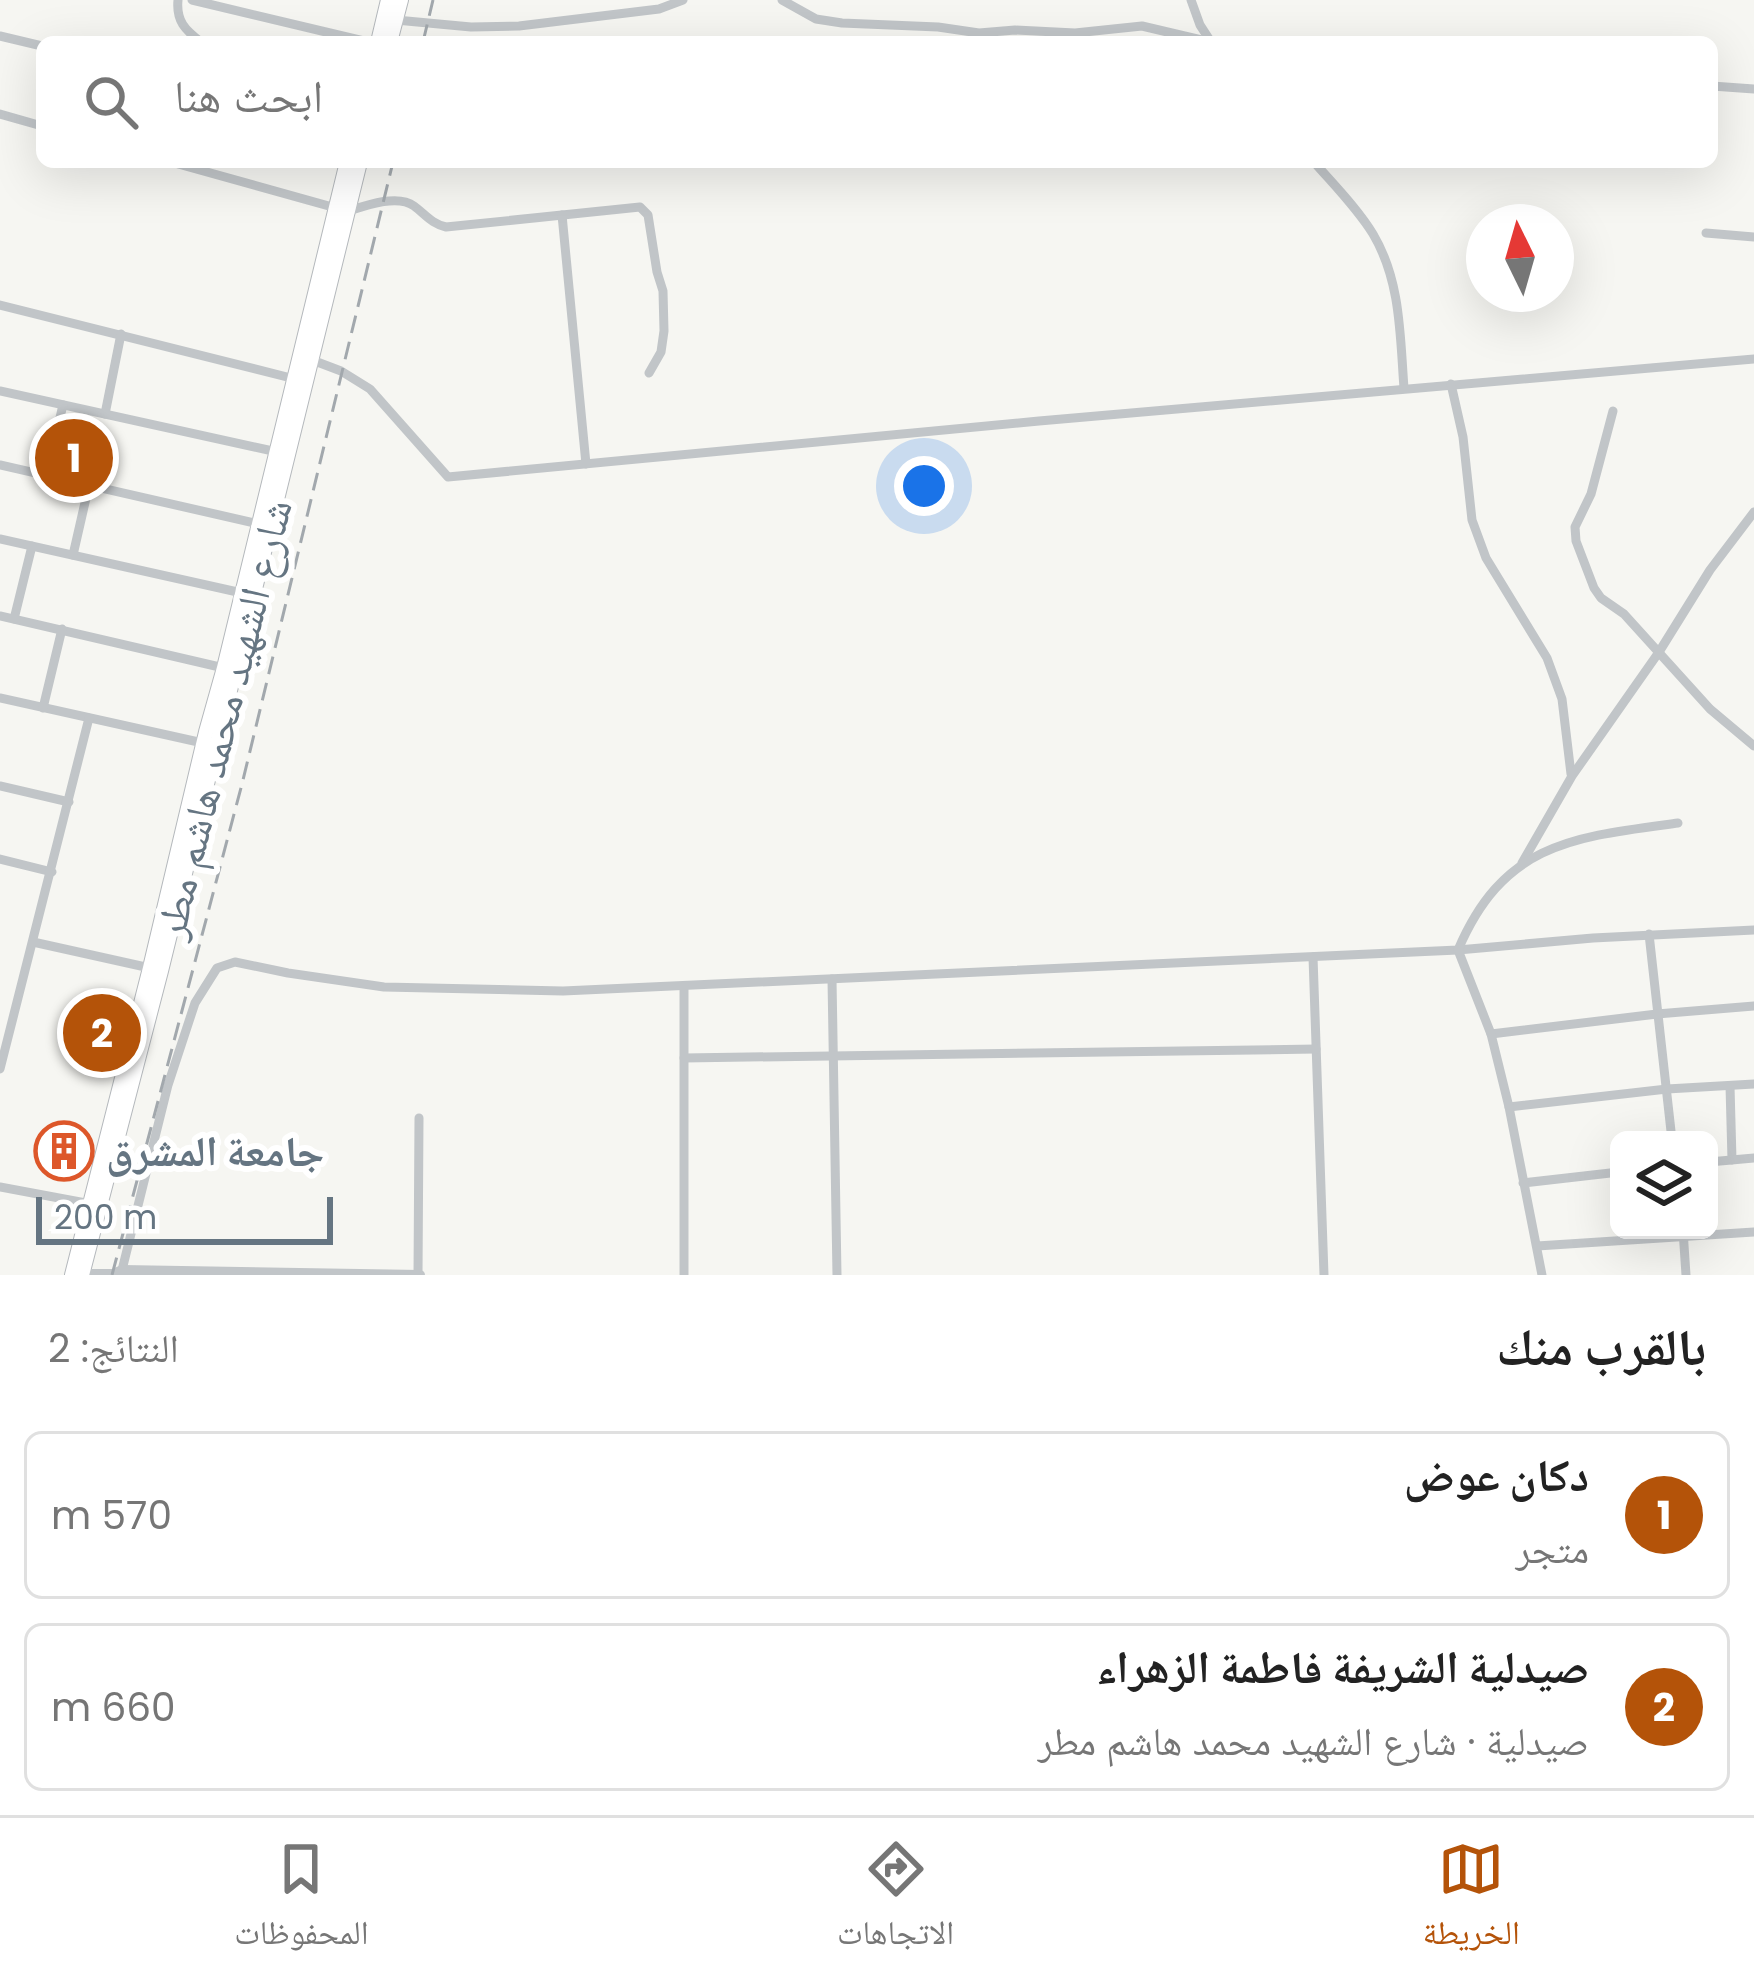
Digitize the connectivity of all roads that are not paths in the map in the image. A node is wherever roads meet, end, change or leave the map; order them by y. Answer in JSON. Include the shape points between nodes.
{"nodes":[{"id":1,"x":178,"y":0,"type":"edge"},
{"id":2,"x":192,"y":0,"type":"edge"},
{"id":3,"x":388,"y":0,"type":"edge"},
{"id":4,"x":401,"y":0,"type":"edge"},
{"id":5,"x":683,"y":0,"type":"edge"},
{"id":6,"x":782,"y":0,"type":"edge"},
{"id":7,"x":1191,"y":0,"type":"edge"},
{"id":8,"x":396,"y":20,"type":"junction"},
{"id":9,"x":0,"y":36,"type":"edge"},
{"id":10,"x":195,"y":36,"type":"edge"},
{"id":11,"x":343,"y":36,"type":"edge"},
{"id":12,"x":379,"y":36,"type":"edge"},
{"id":13,"x":392,"y":36,"type":"edge"},
{"id":14,"x":1184,"y":36,"type":"edge"},
{"id":15,"x":1206,"y":36,"type":"edge"},
{"id":16,"x":36,"y":45,"type":"edge"},
{"id":17,"x":1718,"y":86,"type":"edge"},
{"id":18,"x":1754,"y":88,"type":"edge"},
{"id":19,"x":0,"y":114,"type":"edge"},
{"id":20,"x":36,"y":124,"type":"edge"},
{"id":21,"x":192,"y":168,"type":"edge"},
{"id":22,"x":346,"y":168,"type":"edge"},
{"id":23,"x":358,"y":168,"type":"edge"},
{"id":24,"x":1319,"y":168,"type":"edge"},
{"id":25,"x":342,"y":210,"type":"junction"},
{"id":26,"x":562,"y":215,"type":"junction"},
{"id":27,"x":1706,"y":233,"type":"dead end"},
{"id":28,"x":1754,"y":236,"type":"edge"},
{"id":29,"x":0,"y":305,"type":"edge"},
{"id":30,"x":121,"y":334,"type":"junction"},
{"id":31,"x":1754,"y":359,"type":"edge"},
{"id":32,"x":312,"y":360,"type":"junction"},
{"id":33,"x":649,"y":373,"type":"dead end"},
{"id":34,"x":295,"y":379,"type":"junction"},
{"id":35,"x":1451,"y":384,"type":"junction"},
{"id":36,"x":1405,"y":388,"type":"junction"},
{"id":37,"x":0,"y":391,"type":"edge"},
{"id":38,"x":63,"y":405,"type":"junction"},
{"id":39,"x":1612,"y":411,"type":"dead end"},
{"id":40,"x":105,"y":414,"type":"junction"},
{"id":41,"x":283,"y":453,"type":"junction"},
{"id":42,"x":586,"y":464,"type":"junction"},
{"id":43,"x":0,"y":465,"type":"edge"},
{"id":44,"x":46,"y":476,"type":"junction"},
{"id":45,"x":89,"y":485,"type":"junction"},
{"id":46,"x":1754,"y":512,"type":"edge"},
{"id":47,"x":259,"y":524,"type":"junction"},
{"id":48,"x":0,"y":539,"type":"edge"},
{"id":49,"x":32,"y":546,"type":"junction"},
{"id":50,"x":73,"y":555,"type":"junction"},
{"id":51,"x":242,"y":593,"type":"junction"},
{"id":52,"x":0,"y":616,"type":"edge"},
{"id":53,"x":14,"y":619,"type":"junction"},
{"id":54,"x":62,"y":629,"type":"junction"},
{"id":55,"x":1659,"y":652,"type":"junction"},
{"id":56,"x":224,"y":668,"type":"junction"},
{"id":57,"x":0,"y":698,"type":"edge"},
{"id":58,"x":43,"y":708,"type":"junction"},
{"id":59,"x":89,"y":718,"type":"junction"},
{"id":60,"x":203,"y":743,"type":"junction"},
{"id":61,"x":1754,"y":746,"type":"edge"},
{"id":62,"x":1572,"y":776,"type":"junction"},
{"id":63,"x":0,"y":786,"type":"edge"},
{"id":64,"x":69,"y":802,"type":"junction"},
{"id":65,"x":1678,"y":823,"type":"dead end"},
{"id":66,"x":0,"y":859,"type":"edge"},
{"id":67,"x":1522,"y":863,"type":"junction"},
{"id":68,"x":52,"y":872,"type":"junction"},
{"id":69,"x":1754,"y":930,"type":"edge"},
{"id":70,"x":1649,"y":934,"type":"junction"},
{"id":71,"x":33,"y":942,"type":"junction"},
{"id":72,"x":1458,"y":950,"type":"junction"},
{"id":73,"x":1313,"y":957,"type":"junction"},
{"id":74,"x":150,"y":968,"type":"junction"},
{"id":75,"x":832,"y":979,"type":"junction"},
{"id":76,"x":684,"y":986,"type":"junction"},
{"id":77,"x":1754,"y":1006,"type":"edge"},
{"id":78,"x":1658,"y":1014,"type":"junction"},
{"id":79,"x":1491,"y":1034,"type":"junction"},
{"id":80,"x":4,"y":1040,"type":"edge"},
{"id":81,"x":1316,"y":1049,"type":"junction"},
{"id":82,"x":833,"y":1056,"type":"junction"},
{"id":83,"x":684,"y":1058,"type":"junction"},
{"id":84,"x":0,"y":1069,"type":"edge"},
{"id":85,"x":1754,"y":1084,"type":"edge"},
{"id":86,"x":1730,"y":1086,"type":"junction"},
{"id":87,"x":1667,"y":1089,"type":"junction"},
{"id":88,"x":1509,"y":1107,"type":"junction"},
{"id":89,"x":419,"y":1118,"type":"dead end"},
{"id":90,"x":1671,"y":1131,"type":"edge"},
{"id":91,"x":1754,"y":1158,"type":"edge"},
{"id":92,"x":1732,"y":1160,"type":"junction"},
{"id":93,"x":1718,"y":1161,"type":"edge"},
{"id":94,"x":1610,"y":1173,"type":"edge"},
{"id":95,"x":1523,"y":1183,"type":"junction"},
{"id":96,"x":0,"y":1187,"type":"edge"},
{"id":97,"x":91,"y":1204,"type":"junction"},
{"id":98,"x":1754,"y":1232,"type":"edge"},
{"id":99,"x":1718,"y":1233,"type":"edge"},
{"id":100,"x":1622,"y":1239,"type":"edge"},
{"id":101,"x":1683,"y":1239,"type":"edge"},
{"id":102,"x":1537,"y":1246,"type":"junction"},
{"id":103,"x":122,"y":1270,"type":"junction"},
{"id":104,"x":82,"y":1274,"type":"edge"},
{"id":105,"x":72,"y":1275,"type":"edge"},
{"id":106,"x":419,"y":1275,"type":"edge"},
{"id":107,"x":684,"y":1275,"type":"edge"},
{"id":108,"x":837,"y":1275,"type":"edge"},
{"id":109,"x":1324,"y":1275,"type":"edge"},
{"id":110,"x":1542,"y":1275,"type":"edge"},
{"id":111,"x":1686,"y":1275,"type":"edge"}],
"edges":[{"from":1,"to":10,"type":"street","via":[[181,23]]},
{"from":2,"to":11,"type":"street"},
{"from":3,"to":12,"type":"main road"},
{"from":4,"to":8,"type":"main road"},
{"from":5,"to":8,"type":"street","via":[[659,10],[519,26]]},
{"from":6,"to":14,"type":"street","via":[[842,23],[980,33],[1142,26]]},
{"from":7,"to":15,"type":"street"},
{"from":8,"to":13,"type":"main road"},
{"from":9,"to":16,"type":"street"},
{"from":17,"to":18,"type":"street"},
{"from":19,"to":20,"type":"street"},
{"from":21,"to":25,"type":"street"},
{"from":22,"to":25,"type":"main road","name":"شارع الشهيد محمد هاشم مطر"},
{"from":23,"to":25,"type":"main road","name":"شارع الشهيد محمد هاشم مطر"},
{"from":24,"to":36,"type":"street","via":[[1386,261]]},
{"from":25,"to":26,"type":"street","via":[[410,202],[446,227]]},
{"from":25,"to":32,"type":"main road","name":"شارع الشهيد محمد هاشم مطر"},
{"from":25,"to":34,"type":"main road","name":"شارع الشهيد محمد هاشم مطر"},
{"from":26,"to":33,"type":"street","via":[[640,206],[648,215],[664,331]]},
{"from":26,"to":42,"type":"street"},
{"from":27,"to":28,"type":"street"},
{"from":29,"to":30,"type":"street"},
{"from":30,"to":34,"type":"street"},
{"from":30,"to":40,"type":"street"},
{"from":31,"to":35,"type":"street"},
{"from":32,"to":41,"type":"main road","name":"شارع الشهيد محمد هاشم مطر"},
{"from":32,"to":42,"type":"street","via":[[370,389],[448,477]]},
{"from":34,"to":41,"type":"main road","name":"شارع الشهيد محمد هاشم مطر"},
{"from":35,"to":36,"type":"street"},
{"from":35,"to":62,"type":"street","via":[[1472,520],[1547,658],[1562,699]]},
{"from":36,"to":42,"type":"street"},
{"from":37,"to":38,"type":"street"},
{"from":38,"to":40,"type":"street"},
{"from":38,"to":44,"type":"street"},
{"from":39,"to":55,"type":"street","via":[[1575,536],[1596,592]]},
{"from":40,"to":41,"type":"street"},
{"from":41,"to":47,"type":"main road","name":"شارع الشهيد محمد هاشم مطر"},
{"from":41,"to":104,"type":"main road","name":"شارع الشهيد محمد هاشم مطر"},
{"from":43,"to":44,"type":"street"},
{"from":44,"to":45,"type":"street"},
{"from":45,"to":47,"type":"street"},
{"from":45,"to":50,"type":"street"},
{"from":46,"to":55,"type":"street"},
{"from":47,"to":51,"type":"main road","name":"شارع الشهيد محمد هاشم مطر"},
{"from":48,"to":49,"type":"street"},
{"from":49,"to":50,"type":"street"},
{"from":49,"to":53,"type":"street"},
{"from":50,"to":51,"type":"street"},
{"from":51,"to":56,"type":"main road","name":"شارع الشهيد محمد هاشم مطر"},
{"from":52,"to":53,"type":"street"},
{"from":53,"to":54,"type":"street"},
{"from":54,"to":56,"type":"street"},
{"from":54,"to":58,"type":"street"},
{"from":55,"to":61,"type":"street"},
{"from":55,"to":62,"type":"street"},
{"from":56,"to":60,"type":"main road","name":"شارع الشهيد محمد هاشم مطر"},
{"from":57,"to":58,"type":"street"},
{"from":58,"to":59,"type":"street"},
{"from":59,"to":60,"type":"street"},
{"from":59,"to":64,"type":"street"},
{"from":60,"to":74,"type":"main road","name":"شارع الشهيد محمد هاشم مطر"},
{"from":62,"to":67,"type":"street"},
{"from":63,"to":64,"type":"street"},
{"from":64,"to":68,"type":"street"},
{"from":65,"to":67,"type":"street","via":[[1578,840]]},
{"from":66,"to":68,"type":"street"},
{"from":67,"to":72,"type":"street","via":[[1489,896]]},
{"from":68,"to":71,"type":"street"},
{"from":69,"to":70,"type":"street"},
{"from":70,"to":72,"type":"street"},
{"from":70,"to":78,"type":"street"},
{"from":71,"to":74,"type":"street"},
{"from":71,"to":80,"type":"street"},
{"from":72,"to":73,"type":"street"},
{"from":72,"to":79,"type":"street"},
{"from":73,"to":75,"type":"street"},
{"from":73,"to":81,"type":"street"},
{"from":74,"to":97,"type":"main road","name":"شارع الشهيد محمد هاشم مطر"},
{"from":75,"to":76,"type":"street"},
{"from":75,"to":82,"type":"street"},
{"from":76,"to":83,"type":"street"},
{"from":76,"to":103,"type":"street","via":[[384,987],[236,962],[218,968],[181,1044]]},
{"from":77,"to":78,"type":"street"},
{"from":78,"to":79,"type":"street"},
{"from":78,"to":87,"type":"street"},
{"from":79,"to":88,"type":"street"},
{"from":80,"to":84,"type":"street"},
{"from":81,"to":82,"type":"street"},
{"from":81,"to":109,"type":"street"},
{"from":82,"to":83,"type":"street"},
{"from":82,"to":108,"type":"street"},
{"from":83,"to":107,"type":"street"},
{"from":85,"to":86,"type":"street"},
{"from":86,"to":87,"type":"street"},
{"from":86,"to":92,"type":"street"},
{"from":87,"to":88,"type":"street"},
{"from":87,"to":90,"type":"street"},
{"from":88,"to":95,"type":"street"},
{"from":89,"to":106,"type":"street"},
{"from":91,"to":92,"type":"street"},
{"from":92,"to":93,"type":"street"},
{"from":94,"to":95,"type":"street"},
{"from":95,"to":102,"type":"street"},
{"from":96,"to":97,"type":"street"},
{"from":97,"to":105,"type":"main road","name":"شارع الشهيد محمد هاشم مطر"},
{"from":98,"to":99,"type":"street"},
{"from":100,"to":102,"type":"street"},
{"from":101,"to":111,"type":"street"},
{"from":102,"to":110,"type":"street"},
{"from":103,"to":104,"type":"street"},
{"from":103,"to":106,"type":"street"}]}
